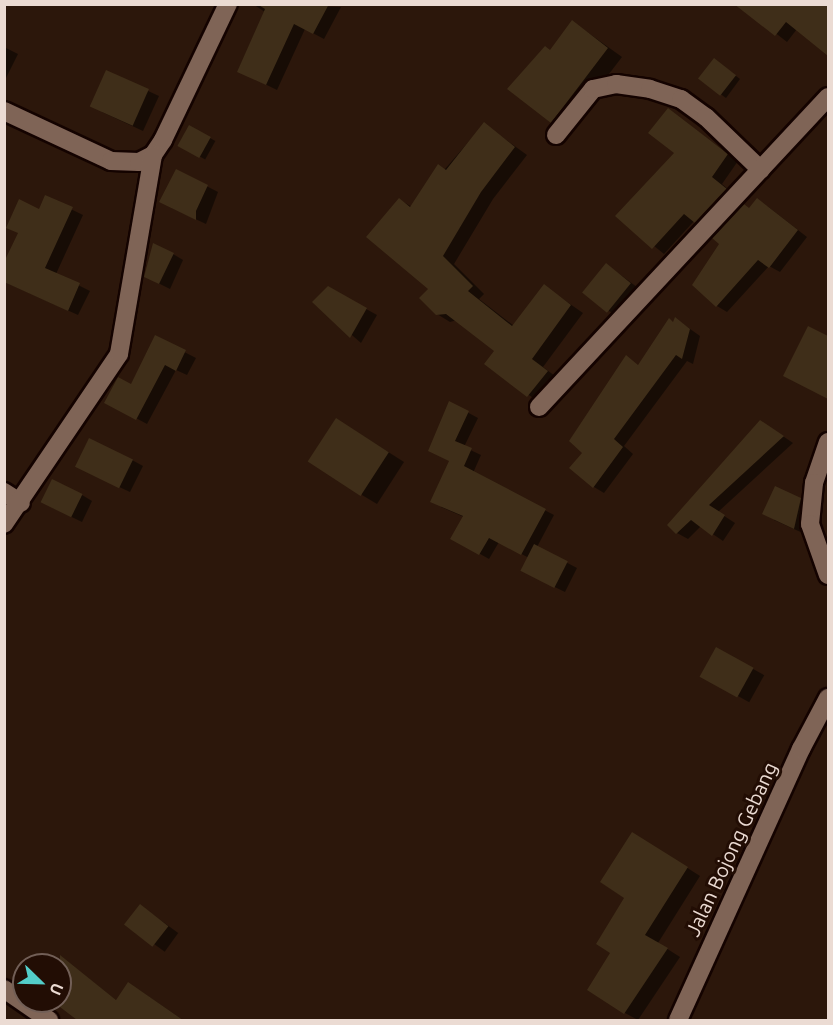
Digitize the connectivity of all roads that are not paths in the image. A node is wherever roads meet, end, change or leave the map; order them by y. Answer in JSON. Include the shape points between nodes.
{"nodes":[{"id":1,"x":228,"y":4,"type":"edge"},
{"id":2,"x":828,"y":97,"type":"edge"},
{"id":3,"x":4,"y":111,"type":"edge"},
{"id":4,"x":556,"y":135,"type":"dead end"},
{"id":5,"x":153,"y":154,"type":"junction"},
{"id":6,"x":760,"y":170,"type":"junction"},
{"id":7,"x":539,"y":407,"type":"dead end"},
{"id":8,"x":828,"y":442,"type":"edge"},
{"id":9,"x":4,"y":492,"type":"edge"},
{"id":10,"x":21,"y":503,"type":"junction"},
{"id":11,"x":4,"y":524,"type":"edge"},
{"id":12,"x":828,"y":575,"type":"edge"},
{"id":13,"x":828,"y":698,"type":"edge"},
{"id":14,"x":4,"y":989,"type":"edge"},
{"id":15,"x":49,"y":1020,"type":"edge"},
{"id":16,"x":678,"y":1020,"type":"edge"}],
"edges":[{"from":1,"to":5,"type":"street"},
{"from":2,"to":6,"type":"street"},
{"from":3,"to":5,"type":"street","via":[[111,161],[132,163]]},
{"from":4,"to":6,"type":"street","via":[[593,89],[616,84],[650,89],[681,99],[706,117]]},
{"from":5,"to":10,"type":"street","via":[[119,354]]},
{"from":6,"to":7,"type":"street"},
{"from":8,"to":12,"type":"street","via":[[814,483],[810,524]]},
{"from":9,"to":10,"type":"street"},
{"from":10,"to":11,"type":"street"},
{"from":13,"to":16,"type":"street","name":"Jalan Bojong Gebang"},
{"from":14,"to":15,"type":"street"}]}
